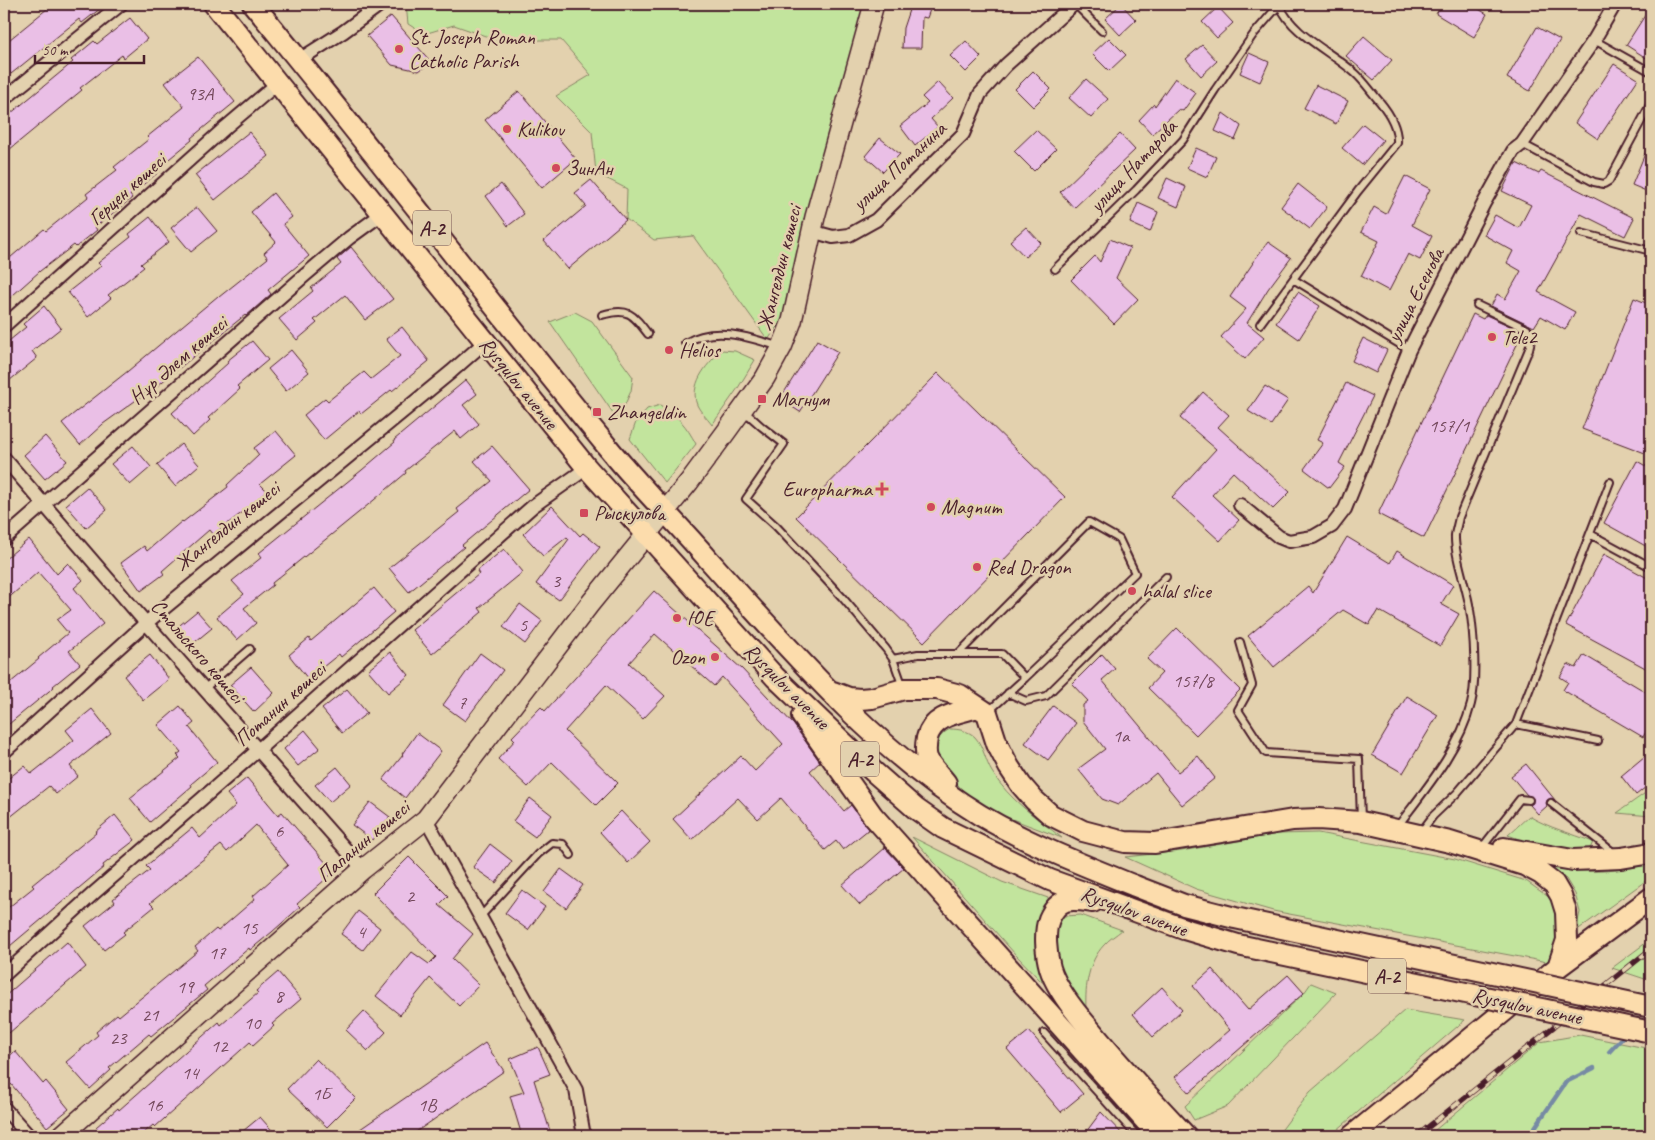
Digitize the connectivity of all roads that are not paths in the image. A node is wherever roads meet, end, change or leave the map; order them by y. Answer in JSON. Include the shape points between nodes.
{"nodes":[{"id":1,"x":121,"y":4,"type":"edge"},
{"id":2,"x":214,"y":4,"type":"edge"},
{"id":3,"x":253,"y":4,"type":"edge"},
{"id":4,"x":381,"y":4,"type":"edge"},
{"id":5,"x":874,"y":4,"type":"edge"},
{"id":6,"x":1075,"y":4,"type":"edge"},
{"id":7,"x":1279,"y":4,"type":"edge"},
{"id":8,"x":1615,"y":4,"type":"edge"},
{"id":9,"x":1102,"y":30,"type":"dead end"},
{"id":10,"x":1594,"y":40,"type":"junction"},
{"id":11,"x":249,"y":47,"type":"junction"},
{"id":12,"x":299,"y":60,"type":"junction"},
{"id":13,"x":1651,"y":72,"type":"edge"},
{"id":14,"x":278,"y":83,"type":"junction"},
{"id":15,"x":4,"y":99,"type":"edge"},
{"id":16,"x":1651,"y":103,"type":"edge"},
{"id":17,"x":351,"y":126,"type":"junction"},
{"id":18,"x":1522,"y":144,"type":"junction"},
{"id":19,"x":382,"y":214,"type":"junction"},
{"id":20,"x":812,"y":231,"type":"junction"},
{"id":21,"x":1581,"y":233,"type":"dead end"},
{"id":22,"x":1651,"y":251,"type":"edge"},
{"id":23,"x":1055,"y":269,"type":"dead end"},
{"id":24,"x":1293,"y":279,"type":"junction"},
{"id":25,"x":486,"y":296,"type":"junction"},
{"id":26,"x":1477,"y":306,"type":"dead end"},
{"id":27,"x":602,"y":315,"type":"dead end"},
{"id":28,"x":1260,"y":324,"type":"dead end"},
{"id":29,"x":4,"y":326,"type":"edge"},
{"id":30,"x":648,"y":334,"type":"dead end"},
{"id":31,"x":485,"y":342,"type":"junction"},
{"id":32,"x":685,"y":343,"type":"dead end"},
{"id":33,"x":782,"y":348,"type":"junction"},
{"id":34,"x":1409,"y":350,"type":"junction"},
{"id":35,"x":742,"y":410,"type":"junction"},
{"id":36,"x":4,"y":458,"type":"edge"},
{"id":37,"x":586,"y":468,"type":"junction"},
{"id":38,"x":1610,"y":482,"type":"dead end"},
{"id":39,"x":44,"y":503,"type":"junction"},
{"id":40,"x":1240,"y":505,"type":"dead end"},
{"id":41,"x":665,"y":512,"type":"junction"},
{"id":42,"x":1590,"y":534,"type":"junction"},
{"id":43,"x":646,"y":536,"type":"junction"},
{"id":44,"x":4,"y":539,"type":"edge"},
{"id":45,"x":1651,"y":568,"type":"edge"},
{"id":46,"x":1166,"y":577,"type":"dead end"},
{"id":47,"x":146,"y":623,"type":"junction"},
{"id":48,"x":1240,"y":642,"type":"dead end"},
{"id":49,"x":250,"y":649,"type":"dead end"},
{"id":50,"x":958,"y":654,"type":"junction"},
{"id":51,"x":893,"y":659,"type":"junction"},
{"id":52,"x":775,"y":677,"type":"junction"},
{"id":53,"x":1025,"y":678,"type":"junction"},
{"id":54,"x":204,"y":689,"type":"junction"},
{"id":55,"x":904,"y":689,"type":"junction"},
{"id":56,"x":829,"y":690,"type":"junction"},
{"id":57,"x":1008,"y":693,"type":"junction"},
{"id":58,"x":982,"y":710,"type":"junction"},
{"id":59,"x":1516,"y":724,"type":"junction"},
{"id":60,"x":1598,"y":741,"type":"dead end"},
{"id":61,"x":258,"y":750,"type":"junction"},
{"id":62,"x":4,"y":752,"type":"edge"},
{"id":63,"x":1529,"y":800,"type":"dead end"},
{"id":64,"x":960,"y":801,"type":"junction"},
{"id":65,"x":1551,"y":803,"type":"dead end"},
{"id":66,"x":426,"y":819,"type":"junction"},
{"id":67,"x":1361,"y":822,"type":"junction"},
{"id":68,"x":1394,"y":830,"type":"junction"},
{"id":69,"x":1418,"y":835,"type":"junction"},
{"id":70,"x":1450,"y":842,"type":"junction"},
{"id":71,"x":1484,"y":845,"type":"junction"},
{"id":72,"x":1651,"y":853,"type":"edge"},
{"id":73,"x":571,"y":855,"type":"dead end"},
{"id":74,"x":1621,"y":858,"type":"junction"},
{"id":75,"x":363,"y":869,"type":"junction"},
{"id":76,"x":1651,"y":898,"type":"edge"},
{"id":77,"x":1127,"y":908,"type":"junction"},
{"id":78,"x":480,"y":917,"type":"junction"},
{"id":79,"x":1558,"y":968,"type":"junction"},
{"id":80,"x":4,"y":975,"type":"edge"},
{"id":81,"x":1651,"y":1007,"type":"edge"},
{"id":82,"x":1651,"y":1032,"type":"edge"},
{"id":83,"x":1044,"y":1033,"type":"dead end"},
{"id":84,"x":1127,"y":1099,"type":"junction"},
{"id":85,"x":4,"y":1108,"type":"edge"},
{"id":86,"x":28,"y":1136,"type":"edge"},
{"id":87,"x":61,"y":1136,"type":"edge"},
{"id":88,"x":584,"y":1136,"type":"edge"},
{"id":89,"x":1137,"y":1136,"type":"edge"},
{"id":90,"x":1159,"y":1136,"type":"edge"},
{"id":91,"x":1186,"y":1136,"type":"edge"},
{"id":92,"x":1352,"y":1136,"type":"edge"}],
"edges":[{"from":1,"to":15,"type":"street"},
{"from":2,"to":11,"type":"main road","name":"Rysqulov avenue","number":"A-2"},
{"from":3,"to":12,"type":"main road","name":"Rysqulov avenue","number":"A-2"},
{"from":4,"to":12,"type":"street"},
{"from":5,"to":20,"type":"main road","name":"Жангелдин көшесі"},
{"from":6,"to":9,"type":"lane"},
{"from":6,"to":20,"type":"street","name":"улица Потанина","via":[[1006,65],[980,94],[963,134],[876,220],[850,235],[834,237]]},
{"from":7,"to":23,"type":"lane","name":"улица Натарова","via":[[1248,43],[1183,140]]},
{"from":7,"to":24,"type":"lane","via":[[1289,21],[1355,73],[1384,108],[1398,134],[1396,143]]},
{"from":8,"to":10,"type":"street","name":"улица Есенова"},
{"from":10,"to":13,"type":"lane"},
{"from":10,"to":18,"type":"street","name":"улица Есенова"},
{"from":11,"to":14,"type":"main road","name":"Rysqulov avenue","number":"A-2"},
{"from":11,"to":17,"type":"main road","via":[[263,39],[267,42],[337,128]]},
{"from":12,"to":17,"type":"main road","name":"Rysqulov avenue","number":"A-2"},
{"from":14,"to":19,"type":"main road","name":"Rysqulov avenue","number":"A-2"},
{"from":14,"to":29,"type":"street","name":"Герцен көшесі"},
{"from":16,"to":18,"type":"lane","via":[[1609,181],[1604,184],[1594,182]]},
{"from":17,"to":25,"type":"main road","name":"Rysqulov avenue","number":"A-2"},
{"from":18,"to":34,"type":"street","name":"улица Есенова","via":[[1512,151]]},
{"from":19,"to":25,"type":"main road","via":[[400,207],[406,210],[477,297]]},
{"from":19,"to":31,"type":"main road","name":"Rysqulov avenue","number":"A-2"},
{"from":19,"to":39,"type":"street","name":"Нұр Әлем көшесі","via":[[304,276]]},
{"from":20,"to":33,"type":"main road","name":"Жангелдин көшесі","via":[[792,322]]},
{"from":21,"to":22,"type":"lane"},
{"from":24,"to":28,"type":"lane"},
{"from":24,"to":34,"type":"lane"},
{"from":25,"to":41,"type":"main road","name":"Rysqulov avenue","number":"A-2","via":[[612,452]]},
{"from":26,"to":68,"type":"lane","via":[[1527,329],[1532,336],[1459,517],[1455,536],[1470,611],[1474,674],[1472,704],[1442,765]]},
{"from":27,"to":30,"type":"lane","via":[[623,312],[635,316]]},
{"from":31,"to":37,"type":"main road","name":"Rysqulov avenue","number":"A-2"},
{"from":31,"to":47,"type":"street","name":"Жангелдин көшесі"},
{"from":32,"to":33,"type":"lane","via":[[695,337],[718,332],[754,338]]},
{"from":33,"to":35,"type":"main road","name":"Жангелдин көшесі"},
{"from":34,"to":40,"type":"street","name":"улица Есенова","via":[[1345,509],[1332,526],[1313,537],[1290,541],[1279,537]]},
{"from":35,"to":41,"type":"main road","name":"Жангелдин көшесі"},
{"from":35,"to":51,"type":"lane","via":[[784,444],[746,499],[776,526],[842,597]]},
{"from":36,"to":39,"type":"street","name":"Стальского көшесі"},
{"from":37,"to":43,"type":"main road","name":"Rysqulov avenue","number":"A-2"},
{"from":37,"to":61,"type":"street","name":"Потанин көшесі","via":[[533,506]]},
{"from":38,"to":42,"type":"lane"},
{"from":39,"to":44,"type":"street","name":"Нұр Әлем көшесі"},
{"from":39,"to":47,"type":"street","name":"Стальского көшесі"},
{"from":41,"to":43,"type":"main road","name":"Папанин көшесі"},
{"from":41,"to":56,"type":"main road","name":"Rysqulov avenue"},
{"from":42,"to":45,"type":"lane"},
{"from":42,"to":59,"type":"lane"},
{"from":43,"to":52,"type":"main road","name":"Rysqulov avenue","number":"A-2"},
{"from":43,"to":66,"type":"main road","name":"Папанин көшесі","via":[[589,604]]},
{"from":46,"to":57,"type":"lane","via":[[1046,696],[1026,701]]},
{"from":47,"to":54,"type":"street","name":"Стальского көшесі"},
{"from":47,"to":62,"type":"street","name":"Жангелдин көшесі"},
{"from":48,"to":67,"type":"lane","via":[[1252,685],[1238,710],[1266,753],[1359,759]]},
{"from":49,"to":54,"type":"lane"},
{"from":50,"to":51,"type":"lane","via":[[918,654]]},
{"from":50,"to":53,"type":"lane","via":[[1002,654]]},
{"from":50,"to":53,"type":"lane","via":[[1089,522],[1118,539],[1134,573]]},
{"from":51,"to":55,"type":"lane"},
{"from":52,"to":77,"type":"main road","name":"Rysqulov avenue","number":"A-2","via":[[874,772],[943,828],[1050,880]]},
{"from":52,"to":84,"type":"main road","via":[[873,816]]},
{"from":53,"to":57,"type":"lane"},
{"from":54,"to":61,"type":"street","name":"Стальского көшесі"},
{"from":55,"to":56,"type":"main road","via":[[860,699]]},
{"from":55,"to":58,"type":"main road","via":[[937,689],[960,695]]},
{"from":56,"to":64,"type":"main road","name":"Rysqulov avenue","via":[[898,756]]},
{"from":57,"to":58,"type":"lane"},
{"from":58,"to":64,"type":"main road","via":[[945,716],[928,732],[927,758]]},
{"from":58,"to":67,"type":"main road","via":[[1021,785],[1052,815],[1084,831],[1125,842],[1155,843],[1293,820]]},
{"from":59,"to":60,"type":"lane"},
{"from":59,"to":69,"type":"lane"},
{"from":61,"to":75,"type":"street","name":"Стальского көшесі"},
{"from":61,"to":80,"type":"street","name":"Потанин көшесі"},
{"from":63,"to":71,"type":"lane","via":[[1520,799]]},
{"from":64,"to":81,"type":"main road","name":"Rysqulov avenue","number":"A-2","bridge":true,"via":[[1028,841],[1184,905]]},
{"from":65,"to":74,"type":"lane"},
{"from":66,"to":75,"type":"main road","name":"Папанин көшесі"},
{"from":66,"to":78,"type":"street"},
{"from":67,"to":68,"type":"main road"},
{"from":68,"to":69,"type":"main road"},
{"from":69,"to":70,"type":"main road"},
{"from":70,"to":71,"type":"main road"},
{"from":70,"to":79,"type":"main road","via":[[1524,866],[1554,884],[1561,896],[1568,926]]},
{"from":71,"to":74,"type":"main road","via":[[1573,860]]},
{"from":72,"to":74,"type":"main road"},
{"from":73,"to":78,"type":"lane","via":[[563,844],[552,843]]},
{"from":75,"to":87,"type":"main road","name":"Папанин көшесі"},
{"from":76,"to":79,"type":"main road"},
{"from":77,"to":82,"type":"main road","name":"Rysqulov avenue","number":"A-2","bridge":true,"via":[[1184,930],[1238,945]]},
{"from":77,"to":84,"type":"main road","via":[[1072,899],[1061,902],[1047,925],[1047,943],[1050,969]]},
{"from":78,"to":88,"type":"street","via":[[576,1090]]},
{"from":79,"to":92,"type":"main road"},
{"from":83,"to":84,"type":"lane"},
{"from":84,"to":89,"type":"lane"},
{"from":84,"to":90,"type":"main road"},
{"from":84,"to":91,"type":"main road"},
{"from":85,"to":86,"type":"street"}]}
